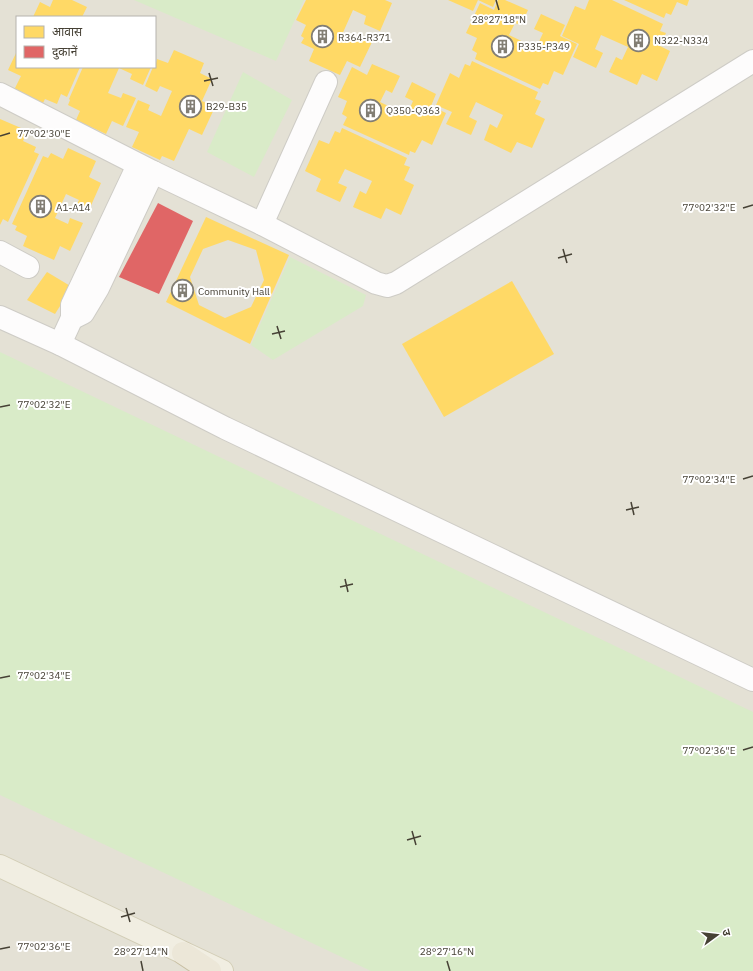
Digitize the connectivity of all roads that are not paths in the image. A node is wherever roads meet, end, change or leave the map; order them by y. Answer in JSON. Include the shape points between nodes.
{"nodes":[{"id":1,"x":753,"y":61,"type":"edge"},
{"id":2,"x":326,"y":82,"type":"dead end"},
{"id":3,"x":0,"y":94,"type":"edge"},
{"id":4,"x":145,"y":168,"type":"junction"},
{"id":5,"x":262,"y":224,"type":"junction"},
{"id":6,"x":0,"y":252,"type":"edge"},
{"id":7,"x":28,"y":267,"type":"dead end"},
{"id":8,"x":0,"y":317,"type":"edge"},
{"id":9,"x":60,"y":344,"type":"junction"},
{"id":10,"x":753,"y":680,"type":"edge"},
{"id":11,"x":0,"y":866,"type":"edge"},
{"id":12,"x":183,"y":953,"type":"junction"},
{"id":13,"x":210,"y":971,"type":"edge"},
{"id":14,"x":222,"y":971,"type":"edge"}],
"edges":[{"from":1,"to":5,"type":"street","via":[[388,286],[376,283]]},
{"from":2,"to":5,"type":"street"},
{"from":3,"to":4,"type":"street"},
{"from":4,"to":5,"type":"street"},
{"from":4,"to":9,"type":"street","via":[[72,305],[72,318]]},
{"from":6,"to":7,"type":"street"},
{"from":8,"to":9,"type":"street"},
{"from":9,"to":10,"type":"street","via":[[224,428]]},
{"from":11,"to":12,"type":"main road"},
{"from":12,"to":13,"type":"highway"},
{"from":12,"to":14,"type":"main road"}]}
